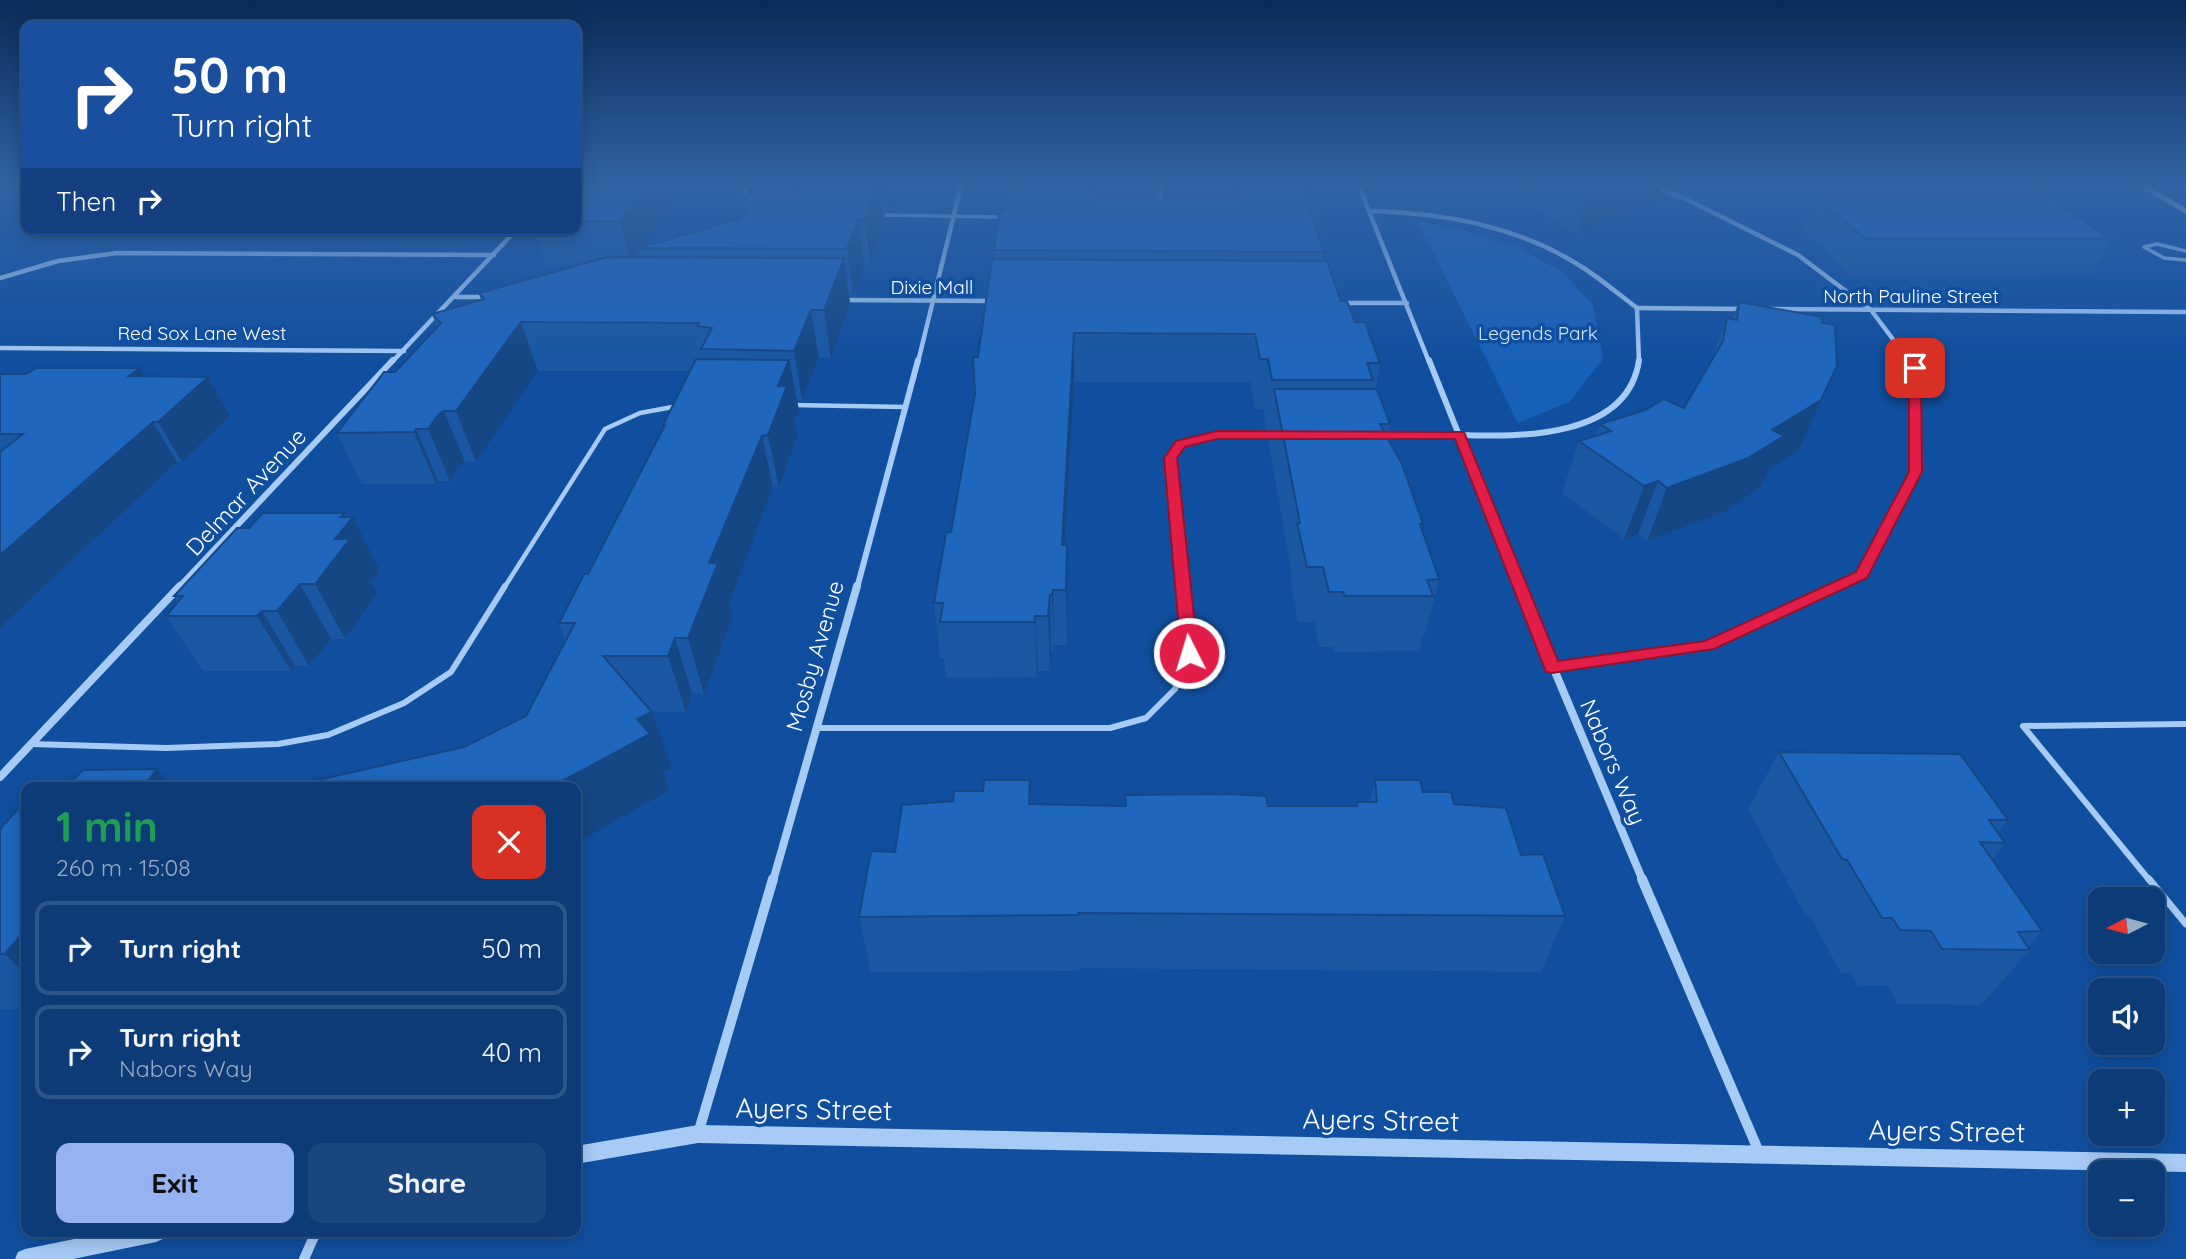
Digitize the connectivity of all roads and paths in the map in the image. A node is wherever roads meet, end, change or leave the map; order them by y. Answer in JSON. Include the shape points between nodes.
{"nodes":[{"id":1,"x":503,"y":245,"type":"edge"},
{"id":2,"x":947,"y":245,"type":"edge"},
{"id":3,"x":1383,"y":245,"type":"edge"},
{"id":4,"x":1541,"y":245,"type":"edge"},
{"id":5,"x":1778,"y":245,"type":"edge"},
{"id":6,"x":2154,"y":245,"type":"edge"},
{"id":7,"x":2160,"y":245,"type":"edge"},
{"id":8,"x":2186,"y":251,"type":"edge"},
{"id":9,"x":494,"y":255,"type":"junction"},
{"id":10,"x":2186,"y":261,"type":"edge"},
{"id":11,"x":0,"y":278,"type":"edge"},
{"id":12,"x":456,"y":297,"type":"junction"},
{"id":13,"x":497,"y":297,"type":"edge"},
{"id":14,"x":839,"y":300,"type":"edge"},
{"id":15,"x":934,"y":301,"type":"junction"},
{"id":16,"x":1004,"y":301,"type":"edge"},
{"id":17,"x":1324,"y":303,"type":"edge"},
{"id":18,"x":1407,"y":303,"type":"junction"},
{"id":19,"x":1637,"y":308,"type":"junction"},
{"id":20,"x":1747,"y":309,"type":"edge"},
{"id":21,"x":1761,"y":309,"type":"edge"},
{"id":22,"x":1871,"y":310,"type":"junction"},
{"id":23,"x":2186,"y":312,"type":"edge"},
{"id":24,"x":0,"y":348,"type":"edge"},
{"id":25,"x":404,"y":351,"type":"junction"},
{"id":26,"x":790,"y":405,"type":"edge"},
{"id":27,"x":681,"y":406,"type":"edge"},
{"id":28,"x":905,"y":407,"type":"junction"},
{"id":29,"x":1284,"y":435,"type":"edge"},
{"id":30,"x":1379,"y":435,"type":"edge"},
{"id":31,"x":1460,"y":435,"type":"junction"},
{"id":32,"x":1552,"y":668,"type":"junction"},
{"id":33,"x":2186,"y":724,"type":"edge"},
{"id":34,"x":817,"y":728,"type":"junction"},
{"id":35,"x":31,"y":744,"type":"junction"},
{"id":36,"x":0,"y":777,"type":"edge"},
{"id":37,"x":2186,"y":924,"type":"edge"},
{"id":38,"x":698,"y":1135,"type":"junction"},
{"id":39,"x":581,"y":1154,"type":"edge"},
{"id":40,"x":1760,"y":1155,"type":"junction"},
{"id":41,"x":2186,"y":1163,"type":"edge"},
{"id":42,"x":132,"y":1237,"type":"edge"},
{"id":43,"x":314,"y":1237,"type":"edge"},
{"id":44,"x":26,"y":1259,"type":"edge"},
{"id":45,"x":304,"y":1259,"type":"edge"}],
"edges":[{"from":1,"to":9,"type":"street","name":"Delmar Avenue"},
{"from":2,"to":15,"type":"street","name":"Mosby Avenue"},
{"from":3,"to":18,"type":"street","name":"Nabors Way"},
{"from":4,"to":19,"type":"street","via":[[1578,264]]},
{"from":5,"to":22,"type":"street"},
{"from":6,"to":10,"type":"lane","via":[[2144,247],[2161,258]]},
{"from":7,"to":8,"type":"lane"},
{"from":9,"to":11,"type":"street","via":[[117,253],[58,261]]},
{"from":9,"to":12,"type":"street","name":"Delmar Avenue"},
{"from":12,"to":13,"type":"street"},
{"from":12,"to":25,"type":"street","name":"Delmar Avenue"},
{"from":14,"to":15,"type":"street","name":"Dixie Mall"},
{"from":15,"to":16,"type":"street","name":"Dixie Mall"},
{"from":15,"to":28,"type":"street","name":"Mosby Avenue"},
{"from":17,"to":18,"type":"street"},
{"from":18,"to":31,"type":"street","name":"Nabors Way"},
{"from":19,"to":20,"type":"street"},
{"from":19,"to":31,"type":"street","via":[[1638,367],[1620,402],[1583,424],[1518,436]]},
{"from":21,"to":22,"type":"street","name":"North Pauline Street"},
{"from":22,"to":23,"type":"street","name":"North Pauline Street"},
{"from":22,"to":32,"type":"street","via":[[1915,368],[1916,472],[1862,575],[1708,646]]},
{"from":24,"to":25,"type":"street","name":"Red Sox Lane West"},
{"from":25,"to":35,"type":"street","name":"Delmar Avenue"},
{"from":26,"to":28,"type":"lane"},
{"from":27,"to":35,"type":"lane","via":[[627,416],[604,429],[451,672],[404,703],[328,735],[278,744],[166,748]]},
{"from":28,"to":34,"type":"street","name":"Mosby Avenue"},
{"from":29,"to":34,"type":"lane","via":[[1217,435],[1181,444],[1170,458],[1189,653],[1175,689],[1146,718],[1110,728]]},
{"from":30,"to":31,"type":"lane"},
{"from":31,"to":32,"type":"street","name":"Nabors Way"},
{"from":32,"to":40,"type":"street","name":"Nabors Way"},
{"from":33,"to":37,"type":"lane","via":[[2023,726]]},
{"from":34,"to":38,"type":"street","name":"Mosby Avenue"},
{"from":35,"to":36,"type":"street","name":"Delmar Avenue"},
{"from":38,"to":39,"type":"street","name":"Ayers Street"},
{"from":38,"to":40,"type":"street","name":"Ayers Street"},
{"from":40,"to":41,"type":"street","name":"Ayers Street"},
{"from":42,"to":44,"type":"street"},
{"from":43,"to":45,"type":"street"}]}
